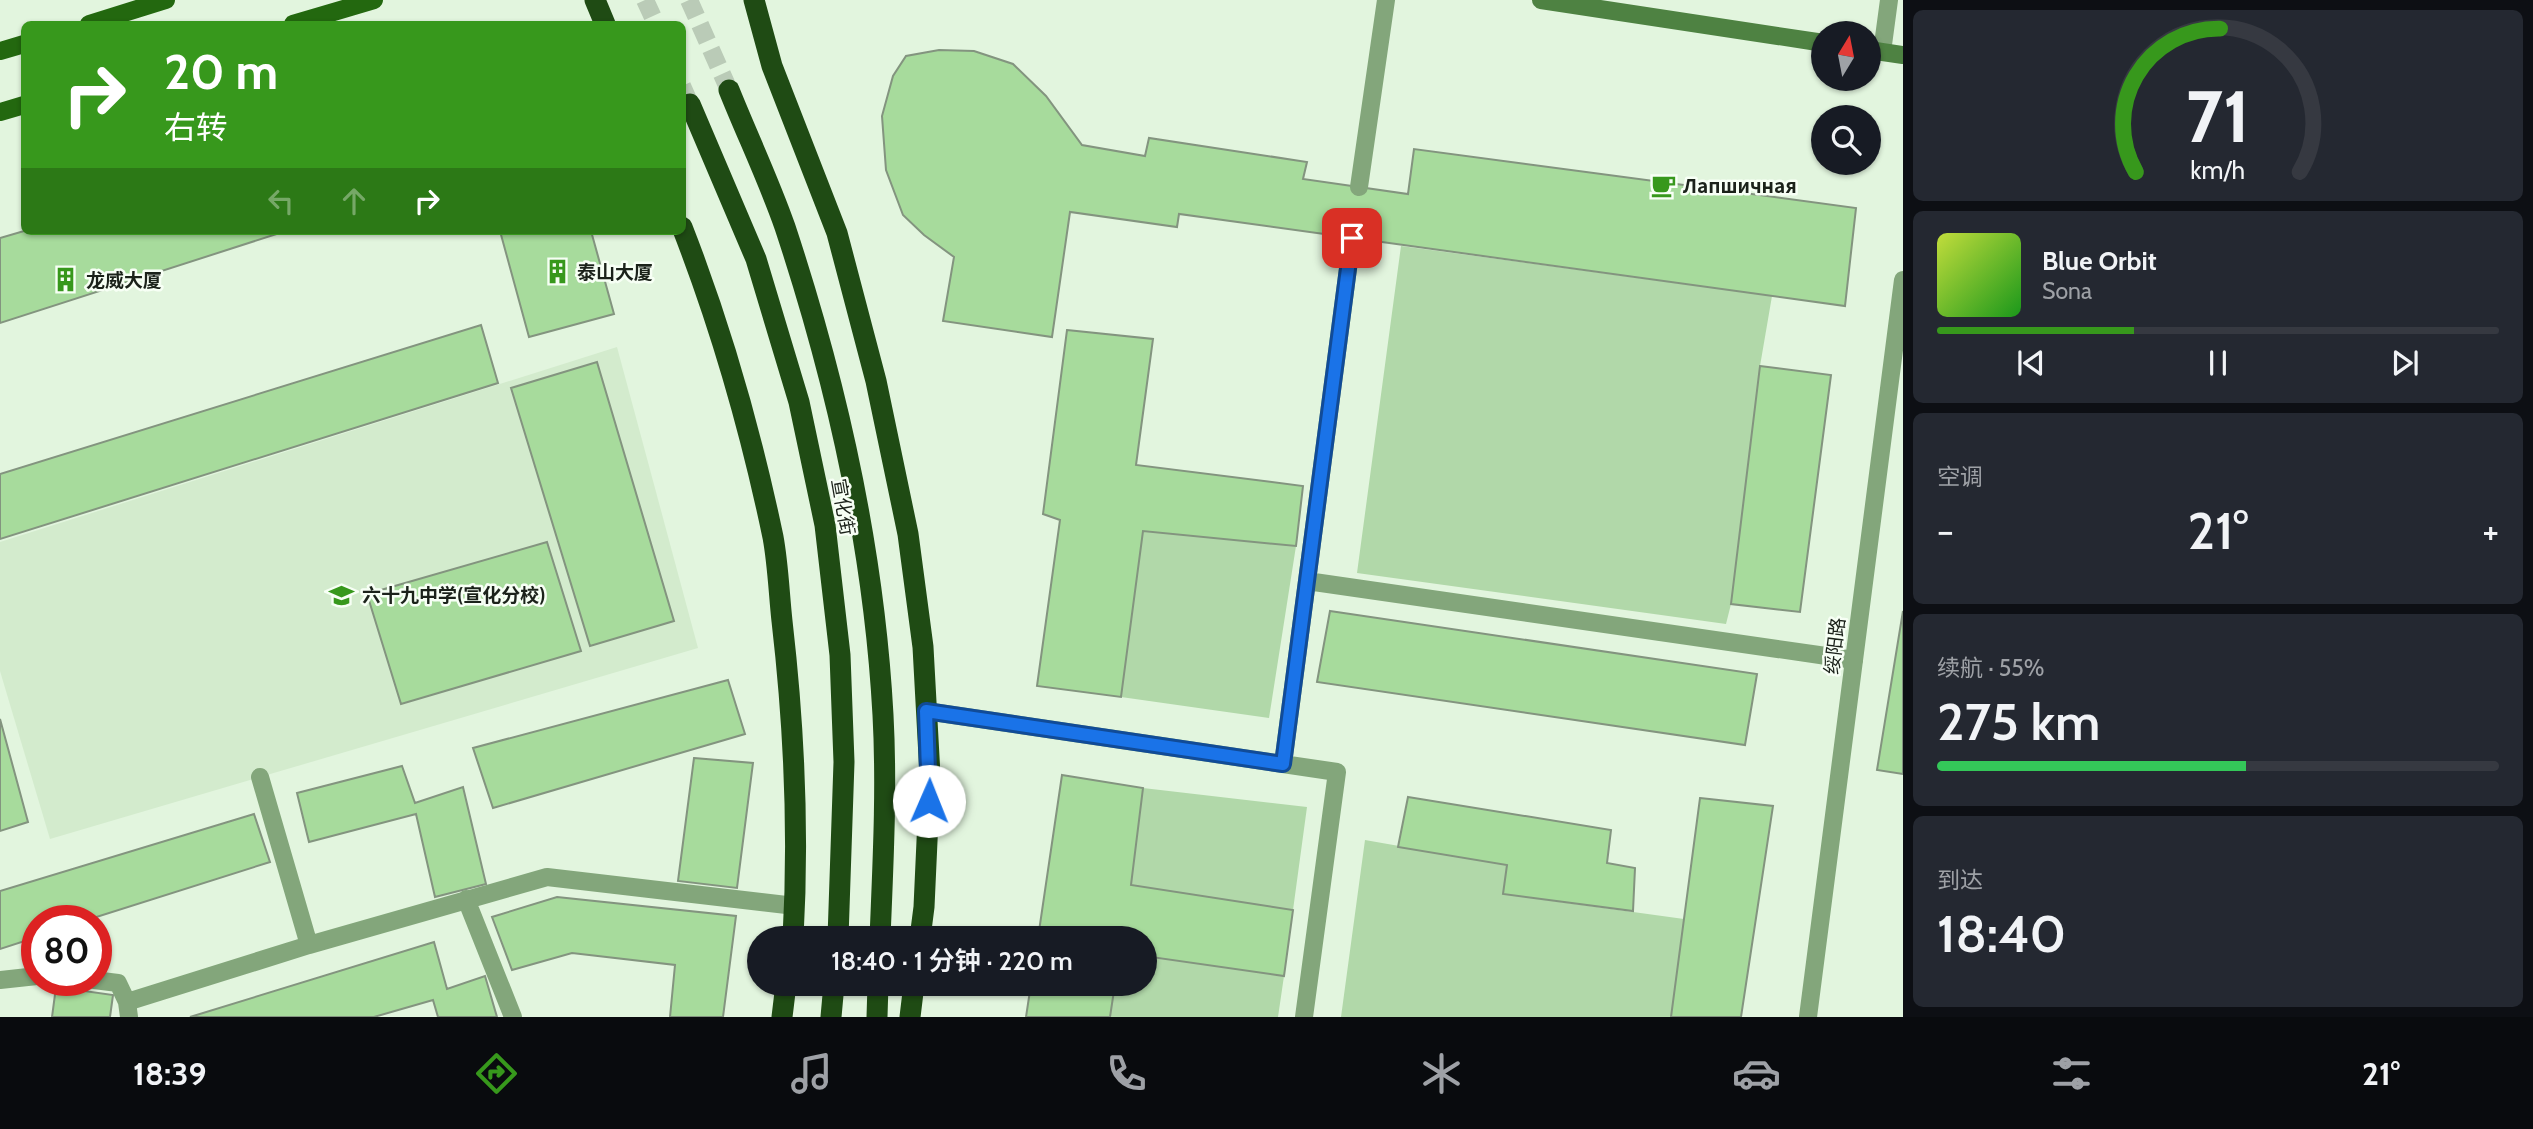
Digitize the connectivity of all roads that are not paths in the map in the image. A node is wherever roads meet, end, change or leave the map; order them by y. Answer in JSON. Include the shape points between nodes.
{"nodes":[{"id":1,"x":166,"y":0,"type":"edge"},
{"id":2,"x":374,"y":0,"type":"edge"},
{"id":3,"x":595,"y":0,"type":"edge"},
{"id":4,"x":754,"y":0,"type":"edge"},
{"id":5,"x":1386,"y":0,"type":"edge"},
{"id":6,"x":1541,"y":0,"type":"edge"},
{"id":7,"x":1889,"y":0,"type":"edge"},
{"id":8,"x":99,"y":21,"type":"edge"},
{"id":9,"x":303,"y":21,"type":"edge"},
{"id":10,"x":604,"y":21,"type":"edge"},
{"id":11,"x":1881,"y":31,"type":"edge"},
{"id":12,"x":1811,"y":41,"type":"edge"},
{"id":13,"x":21,"y":45,"type":"edge"},
{"id":14,"x":0,"y":51,"type":"edge"},
{"id":15,"x":1881,"y":52,"type":"edge"},
{"id":16,"x":1903,"y":55,"type":"edge"},
{"id":17,"x":729,"y":90,"type":"tunnel mouth"},
{"id":18,"x":690,"y":104,"type":"tunnel mouth"},
{"id":19,"x":21,"y":106,"type":"edge"},
{"id":20,"x":0,"y":112,"type":"edge"},
{"id":21,"x":1359,"y":187,"type":"dead end"},
{"id":22,"x":685,"y":235,"type":"edge"},
{"id":23,"x":1352,"y":238,"type":"dead end"},
{"id":24,"x":1903,"y":280,"type":"edge"},
{"id":25,"x":1307,"y":581,"type":"junction"},
{"id":26,"x":1854,"y":660,"type":"junction"},
{"id":27,"x":926,"y":711,"type":"junction"},
{"id":28,"x":1283,"y":764,"type":"junction"},
{"id":29,"x":260,"y":777,"type":"dead end"},
{"id":30,"x":466,"y":899,"type":"junction"},
{"id":31,"x":795,"y":906,"type":"junction"},
{"id":32,"x":793,"y":926,"type":"edge"},
{"id":33,"x":838,"y":926,"type":"edge"},
{"id":34,"x":881,"y":926,"type":"edge"},
{"id":35,"x":922,"y":926,"type":"edge"},
{"id":36,"x":309,"y":945,"type":"junction"},
{"id":37,"x":21,"y":978,"type":"edge"},
{"id":38,"x":0,"y":980,"type":"edge"},
{"id":39,"x":112,"y":982,"type":"edge"},
{"id":40,"x":786,"y":996,"type":"edge"},
{"id":41,"x":788,"y":996,"type":"edge"},
{"id":42,"x":833,"y":996,"type":"edge"},
{"id":43,"x":878,"y":996,"type":"edge"},
{"id":44,"x":914,"y":996,"type":"edge"},
{"id":45,"x":128,"y":1009,"type":"edge"},
{"id":46,"x":513,"y":1017,"type":"edge"},
{"id":47,"x":782,"y":1017,"type":"edge"},
{"id":48,"x":789,"y":1017,"type":"edge"},
{"id":49,"x":831,"y":1017,"type":"edge"},
{"id":50,"x":877,"y":1017,"type":"edge"},
{"id":51,"x":911,"y":1017,"type":"edge"},
{"id":52,"x":1304,"y":1017,"type":"edge"},
{"id":53,"x":1808,"y":1017,"type":"edge"}],
"edges":[{"from":1,"to":8,"type":"main road"},
{"from":2,"to":9,"type":"main road"},
{"from":3,"to":10,"type":"highway"},
{"from":4,"to":27,"type":"highway","via":[[772,66],[837,233],[876,380],[908,534]]},
{"from":5,"to":21,"type":"street"},
{"from":6,"to":12,"type":"main road"},
{"from":7,"to":11,"type":"street"},
{"from":13,"to":14,"type":"main road"},
{"from":15,"to":16,"type":"main road"},
{"from":17,"to":34,"type":"highway","via":[[788,237],[816,329],[858,508],[883,716]]},
{"from":18,"to":33,"type":"highway","name":"宣化街","via":[[756,259],[799,402],[825,525],[840,655],[844,749]]},
{"from":19,"to":20,"type":"main road"},
{"from":22,"to":31,"type":"highway","via":[[745,419],[773,539],[787,664]]},
{"from":23,"to":25,"type":"street"},
{"from":24,"to":26,"type":"street","name":"绥阳路"},
{"from":25,"to":26,"type":"street"},
{"from":25,"to":28,"type":"street"},
{"from":26,"to":53,"type":"street","name":"绥阳路"},
{"from":27,"to":28,"type":"street"},
{"from":27,"to":35,"type":"highway","via":[[930,775]]},
{"from":28,"to":52,"type":"street","via":[[1337,772]]},
{"from":29,"to":36,"type":"street"},
{"from":30,"to":31,"type":"street","via":[[547,877]]},
{"from":30,"to":36,"type":"street"},
{"from":30,"to":46,"type":"street"},
{"from":31,"to":32,"type":"highway"},
{"from":36,"to":45,"type":"street"},
{"from":37,"to":38,"type":"street"},
{"from":39,"to":45,"type":"street","via":[[118,983]]},
{"from":40,"to":47,"type":"highway"},
{"from":41,"to":48,"type":"highway"},
{"from":42,"to":49,"type":"highway"},
{"from":43,"to":50,"type":"highway"},
{"from":44,"to":51,"type":"highway"}]}
